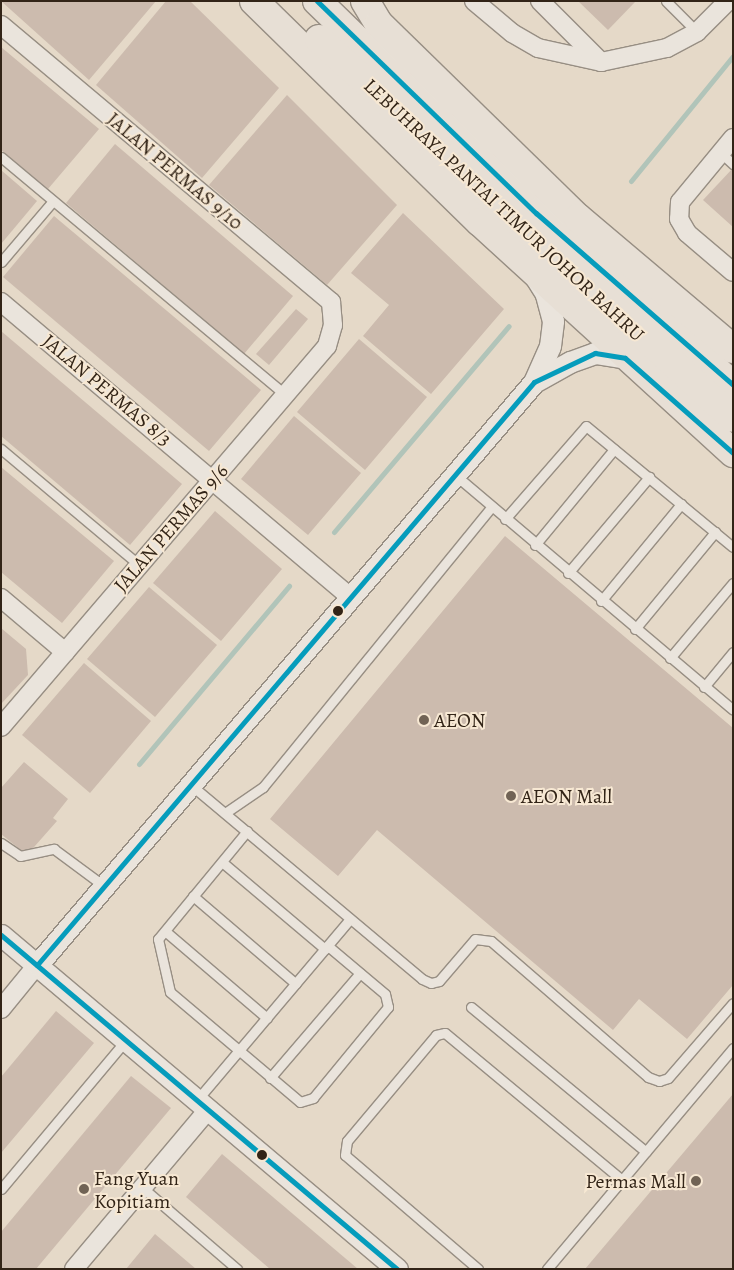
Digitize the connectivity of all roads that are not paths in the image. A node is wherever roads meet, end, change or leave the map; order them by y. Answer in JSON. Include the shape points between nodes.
{"nodes":[{"id":1,"x":254,"y":1,"type":"edge"},
{"id":2,"x":277,"y":1,"type":"edge"},
{"id":3,"x":317,"y":1,"type":"edge"},
{"id":4,"x":365,"y":1,"type":"edge"},
{"id":5,"x":474,"y":1,"type":"edge"},
{"id":6,"x":540,"y":1,"type":"edge"},
{"id":7,"x":666,"y":1,"type":"edge"},
{"id":8,"x":728,"y":1,"type":"edge"},
{"id":9,"x":1,"y":25,"type":"edge"},
{"id":10,"x":697,"y":32,"type":"junction"},
{"id":11,"x":601,"y":62,"type":"junction"},
{"id":12,"x":733,"y":138,"type":"edge"},
{"id":13,"x":720,"y":152,"type":"junction"},
{"id":14,"x":1,"y":157,"type":"edge"},
{"id":15,"x":733,"y":164,"type":"edge"},
{"id":16,"x":53,"y":201,"type":"junction"},
{"id":17,"x":1,"y":262,"type":"edge"},
{"id":18,"x":529,"y":268,"type":"junction"},
{"id":19,"x":733,"y":272,"type":"edge"},
{"id":20,"x":1,"y":302,"type":"edge"},
{"id":21,"x":650,"y":314,"type":"junction"},
{"id":22,"x":333,"y":325,"type":"joint"},
{"id":23,"x":733,"y":349,"type":"edge"},
{"id":24,"x":625,"y":358,"type":"junction"},
{"id":25,"x":733,"y":372,"type":"edge"},
{"id":26,"x":534,"y":382,"type":"junction"},
{"id":27,"x":733,"y":385,"type":"edge"},
{"id":28,"x":286,"y":395,"type":"junction"},
{"id":29,"x":733,"y":418,"type":"edge"},
{"id":30,"x":614,"y":449,"type":"junction"},
{"id":31,"x":1,"y":450,"type":"edge"},
{"id":32,"x":733,"y":453,"type":"edge"},
{"id":33,"x":454,"y":474,"type":"junction"},
{"id":34,"x":648,"y":477,"type":"junction"},
{"id":35,"x":213,"y":478,"type":"junction"},
{"id":36,"x":681,"y":504,"type":"junction"},
{"id":37,"x":492,"y":506,"type":"junction"},
{"id":38,"x":505,"y":519,"type":"junction"},
{"id":39,"x":715,"y":532,"type":"junction"},
{"id":40,"x":535,"y":545,"type":"junction"},
{"id":41,"x":733,"y":547,"type":"edge"},
{"id":42,"x":139,"y":565,"type":"junction"},
{"id":43,"x":568,"y":572,"type":"junction"},
{"id":44,"x":733,"y":583,"type":"edge"},
{"id":45,"x":350,"y":597,"type":"junction"},
{"id":46,"x":1,"y":598,"type":"edge"},
{"id":47,"x":602,"y":601,"type":"junction"},
{"id":48,"x":635,"y":629,"type":"junction"},
{"id":49,"x":66,"y":652,"type":"junction"},
{"id":50,"x":733,"y":652,"type":"edge"},
{"id":51,"x":670,"y":658,"type":"junction"},
{"id":52,"x":704,"y":687,"type":"junction"},
{"id":53,"x":733,"y":710,"type":"edge"},
{"id":54,"x":2,"y":725,"type":"edge"},
{"id":55,"x":191,"y":784,"type":"junction"},
{"id":56,"x":225,"y":813,"type":"junction"},
{"id":57,"x":247,"y":831,"type":"junction"},
{"id":58,"x":1,"y":843,"type":"edge"},
{"id":59,"x":222,"y":862,"type":"junction"},
{"id":60,"x":105,"y":886,"type":"junction"},
{"id":61,"x":193,"y":896,"type":"junction"},
{"id":62,"x":350,"y":919,"type":"junction"},
{"id":63,"x":165,"y":930,"type":"junction"},
{"id":64,"x":1,"y":935,"type":"edge"},
{"id":65,"x":326,"y":948,"type":"junction"},
{"id":66,"x":37,"y":965,"type":"junction"},
{"id":67,"x":360,"y":973,"type":"junction"},
{"id":68,"x":296,"y":984,"type":"junction"},
{"id":69,"x":733,"y":1003,"type":"edge"},
{"id":70,"x":471,"y":1007,"type":"dead end"},
{"id":71,"x":1,"y":1009,"type":"edge"},
{"id":72,"x":267,"y":1018,"type":"junction"},
{"id":73,"x":126,"y":1040,"type":"junction"},
{"id":74,"x":733,"y":1048,"type":"edge"},
{"id":75,"x":239,"y":1052,"type":"junction"},
{"id":76,"x":270,"y":1078,"type":"junction"},
{"id":77,"x":202,"y":1105,"type":"junction"},
{"id":78,"x":646,"y":1152,"type":"junction"},
{"id":79,"x":622,"y":1180,"type":"junction"},
{"id":80,"x":142,"y":1188,"type":"junction"},
{"id":81,"x":1,"y":1190,"type":"edge"},
{"id":82,"x":74,"y":1269,"type":"edge"},
{"id":83,"x":237,"y":1269,"type":"edge"},
{"id":84,"x":397,"y":1269,"type":"edge"},
{"id":85,"x":478,"y":1269,"type":"edge"},
{"id":86,"x":547,"y":1269,"type":"edge"}],
"edges":[{"from":1,"to":18,"type":"highway"},
{"from":2,"to":29,"type":"highway","name":"LEBUHRAYA PANTAI TIMUR JOHOR BAHRU"},
{"from":3,"to":21,"type":"highway","name":"LEBUHRAYA PANTAI TIMUR JOHOR BAHRU","via":[[536,213]]},
{"from":4,"to":23,"type":"highway","via":[[379,24],[578,218]]},
{"from":5,"to":11,"type":"street","via":[[512,33],[538,48]]},
{"from":6,"to":11,"type":"street"},
{"from":7,"to":10,"type":"lane"},
{"from":8,"to":10,"type":"street"},
{"from":9,"to":22,"type":"street","name":"JALAN PERMAS 9/10","via":[[331,302]]},
{"from":10,"to":11,"type":"street","via":[[667,48]]},
{"from":12,"to":13,"type":"street"},
{"from":13,"to":15,"type":"lane"},
{"from":13,"to":19,"type":"street","via":[[680,202],[679,219],[687,233]]},
{"from":14,"to":16,"type":"lane"},
{"from":16,"to":17,"type":"lane"},
{"from":16,"to":28,"type":"lane"},
{"from":18,"to":24,"type":"highway"},
{"from":18,"to":26,"type":"street","via":[[546,294],[553,321],[550,346]]},
{"from":20,"to":35,"type":"street","name":"JALAN PERMAS 8/3"},
{"from":21,"to":25,"type":"highway"},
{"from":21,"to":27,"type":"highway","name":"LEBUHRAYA PANTAI TIMUR JOHOR BAHRU"},
{"from":22,"to":28,"type":"street","name":"JALAN PERMAS 9/6","via":[[328,346]]},
{"from":24,"to":26,"type":"street","via":[[595,353],[570,362]]},
{"from":24,"to":32,"type":"highway"},
{"from":26,"to":33,"type":"street"},
{"from":28,"to":35,"type":"street","name":"JALAN PERMAS 9/6"},
{"from":30,"to":34,"type":"lane"},
{"from":30,"to":38,"type":"lane","via":[[586,426]]},
{"from":30,"to":40,"type":"lane"},
{"from":31,"to":42,"type":"lane"},
{"from":33,"to":37,"type":"lane"},
{"from":33,"to":45,"type":"street"},
{"from":34,"to":36,"type":"lane"},
{"from":34,"to":43,"type":"lane"},
{"from":35,"to":42,"type":"street","name":"JALAN PERMAS 9/6"},
{"from":35,"to":45,"type":"street","name":"JALAN PERMAS 8/3"},
{"from":36,"to":39,"type":"lane"},
{"from":36,"to":47,"type":"lane"},
{"from":37,"to":38,"type":"lane"},
{"from":37,"to":56,"type":"lane","via":[[263,787]]},
{"from":38,"to":40,"type":"lane"},
{"from":39,"to":41,"type":"lane"},
{"from":39,"to":48,"type":"lane"},
{"from":40,"to":43,"type":"lane"},
{"from":42,"to":49,"type":"street","name":"JALAN PERMAS 9/6"},
{"from":43,"to":47,"type":"lane"},
{"from":44,"to":51,"type":"lane"},
{"from":45,"to":55,"type":"street"},
{"from":46,"to":49,"type":"street"},
{"from":47,"to":48,"type":"lane"},
{"from":48,"to":51,"type":"lane"},
{"from":49,"to":54,"type":"street","name":"JALAN PERMAS 9/6"},
{"from":50,"to":52,"type":"lane"},
{"from":51,"to":52,"type":"lane"},
{"from":52,"to":53,"type":"lane"},
{"from":55,"to":56,"type":"lane"},
{"from":55,"to":60,"type":"street"},
{"from":56,"to":57,"type":"lane"},
{"from":57,"to":59,"type":"lane"},
{"from":57,"to":62,"type":"lane"},
{"from":58,"to":60,"type":"lane","via":[[20,856],[54,849]]},
{"from":59,"to":61,"type":"lane"},
{"from":59,"to":65,"type":"lane"},
{"from":60,"to":66,"type":"street"},
{"from":61,"to":63,"type":"lane"},
{"from":61,"to":68,"type":"lane"},
{"from":62,"to":65,"type":"lane"},
{"from":62,"to":69,"type":"lane","via":[[431,983],[440,981],[475,940],[491,941],[648,1077],[659,1081],[678,1068]]},
{"from":63,"to":72,"type":"lane"},
{"from":63,"to":75,"type":"lane","via":[[158,939],[170,992]]},
{"from":64,"to":66,"type":"street"},
{"from":65,"to":67,"type":"lane"},
{"from":65,"to":68,"type":"lane"},
{"from":66,"to":71,"type":"street"},
{"from":66,"to":73,"type":"street"},
{"from":67,"to":76,"type":"lane"},
{"from":67,"to":76,"type":"lane","via":[[384,994],[388,1007],[319,1090],[309,1101],[300,1102]]},
{"from":68,"to":72,"type":"lane"},
{"from":70,"to":78,"type":"lane"},
{"from":72,"to":75,"type":"lane"},
{"from":73,"to":77,"type":"street"},
{"from":73,"to":81,"type":"lane"},
{"from":74,"to":78,"type":"lane"},
{"from":75,"to":76,"type":"lane"},
{"from":75,"to":77,"type":"lane"},
{"from":77,"to":80,"type":"street"},
{"from":77,"to":84,"type":"street"},
{"from":78,"to":79,"type":"lane"},
{"from":79,"to":85,"type":"lane","via":[[440,1032],[346,1141],[346,1155]]},
{"from":79,"to":86,"type":"lane"},
{"from":80,"to":82,"type":"street"},
{"from":80,"to":83,"type":"lane"}]}
